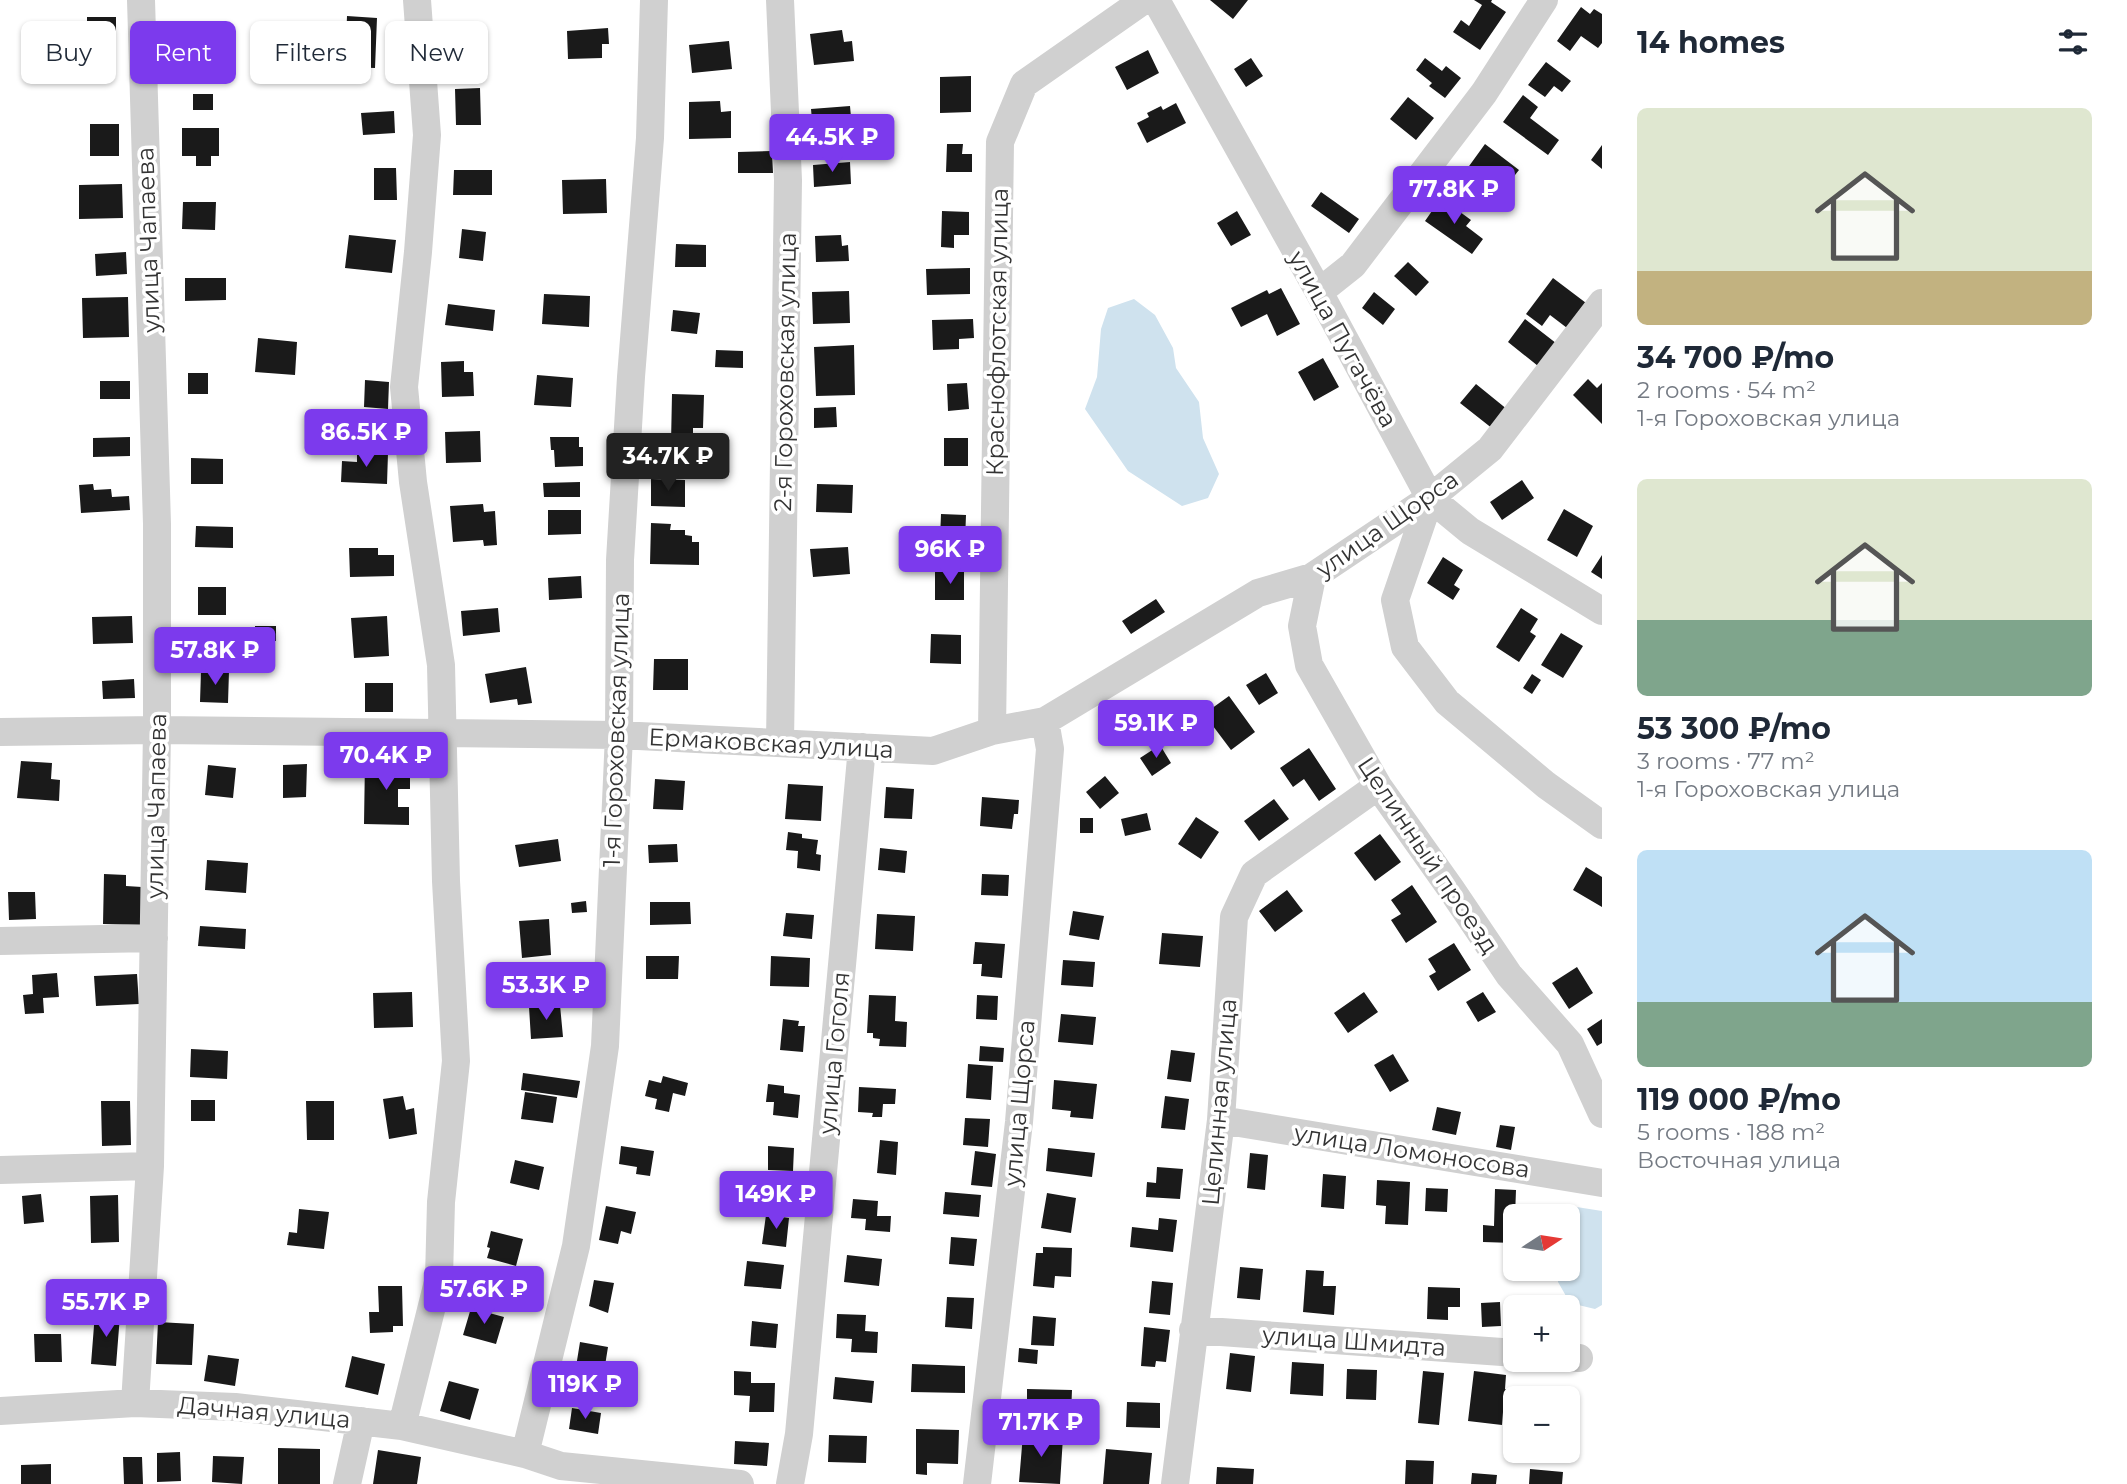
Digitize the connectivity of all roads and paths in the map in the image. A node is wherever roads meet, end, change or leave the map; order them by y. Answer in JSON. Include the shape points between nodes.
{"nodes":[{"id":1,"x":141,"y":0,"type":"edge"},
{"id":2,"x":417,"y":0,"type":"edge"},
{"id":3,"x":654,"y":0,"type":"edge"},
{"id":4,"x":780,"y":0,"type":"edge"},
{"id":5,"x":1144,"y":0,"type":"edge"},
{"id":6,"x":1156,"y":0,"type":"edge"},
{"id":7,"x":1544,"y":0,"type":"edge"},
{"id":8,"x":1319,"y":292,"type":"junction"},
{"id":9,"x":1602,"y":303,"type":"edge"},
{"id":10,"x":1430,"y":498,"type":"junction"},
{"id":11,"x":1312,"y":577,"type":"junction"},
{"id":12,"x":1602,"y":611,"type":"edge"},
{"id":13,"x":1045,"y":721,"type":"junction"},
{"id":14,"x":157,"y":730,"type":"junction"},
{"id":15,"x":992,"y":731,"type":"junction"},
{"id":16,"x":0,"y":732,"type":"edge"},
{"id":17,"x":443,"y":734,"type":"junction"},
{"id":18,"x":618,"y":735,"type":"junction"},
{"id":19,"x":780,"y":743,"type":"junction"},
{"id":20,"x":862,"y":747,"type":"junction"},
{"id":21,"x":1377,"y":786,"type":"junction"},
{"id":22,"x":1602,"y":825,"type":"edge"},
{"id":23,"x":154,"y":938,"type":"junction"},
{"id":24,"x":0,"y":941,"type":"edge"},
{"id":25,"x":1602,"y":1114,"type":"edge"},
{"id":26,"x":1221,"y":1120,"type":"junction"},
{"id":27,"x":150,"y":1166,"type":"junction"},
{"id":28,"x":0,"y":1170,"type":"edge"},
{"id":29,"x":1602,"y":1183,"type":"edge"},
{"id":30,"x":1193,"y":1330,"type":"junction"},
{"id":31,"x":1503,"y":1352,"type":"edge"},
{"id":32,"x":135,"y":1403,"type":"junction"},
{"id":33,"x":0,"y":1411,"type":"edge"},
{"id":34,"x":361,"y":1421,"type":"junction"},
{"id":35,"x":402,"y":1426,"type":"junction"},
{"id":36,"x":525,"y":1454,"type":"junction"},
{"id":37,"x":561,"y":1475,"type":"edge"},
{"id":38,"x":347,"y":1484,"type":"edge"},
{"id":39,"x":740,"y":1484,"type":"edge"},
{"id":40,"x":790,"y":1484,"type":"edge"},
{"id":41,"x":977,"y":1484,"type":"edge"},
{"id":42,"x":1175,"y":1484,"type":"edge"}],
"edges":[{"from":1,"to":14,"type":"street","name":"улица Чапаева","via":[[157,524]]},
{"from":2,"to":17,"type":"street","via":[[427,135],[404,387],[413,482],[441,665]]},
{"from":3,"to":18,"type":"street","name":"1-я Гороховская улица","via":[[650,138],[620,560]]},
{"from":4,"to":19,"type":"street","name":"2-я Гороховская улица","via":[[788,180]]},
{"from":5,"to":15,"type":"street","name":"Краснофлотская улица","via":[[1024,84],[1000,142]]},
{"from":6,"to":8,"type":"street","name":"улица Пугачёва"},
{"from":7,"to":8,"type":"street","via":[[1484,93],[1353,265]]},
{"from":8,"to":10,"type":"street","name":"улица Пугачёва"},
{"from":9,"to":10,"type":"street","name":"улица Щорса","via":[[1490,449]]},
{"from":10,"to":11,"type":"street","name":"улица Щорса"},
{"from":10,"to":12,"type":"street","name":"улица Пугачёва","via":[[1470,531]]},
{"from":10,"to":22,"type":"street","via":[[1395,600],[1405,647],[1447,702]]},
{"from":11,"to":13,"type":"street","name":"улица Щорса","via":[[1258,593]]},
{"from":11,"to":21,"type":"street","name":"Целинный проезд","via":[[1302,626],[1309,665]]},
{"from":13,"to":15,"type":"street","name":"улица Щорса"},
{"from":13,"to":41,"type":"street","name":"улица Щорса","via":[[1050,749],[1019,1122]]},
{"from":14,"to":16,"type":"street","name":"Ермаковская улица"},
{"from":14,"to":17,"type":"street","name":"Ермаковская улица"},
{"from":14,"to":23,"type":"street","name":"улица Чапаева"},
{"from":15,"to":20,"type":"street","name":"Ермаковская улица","via":[[933,751]]},
{"from":17,"to":18,"type":"street","name":"Ермаковская улица"},
{"from":17,"to":35,"type":"street","via":[[456,1061],[441,1202],[439,1278]]},
{"from":18,"to":19,"type":"street","name":"Ермаковская улица"},
{"from":18,"to":36,"type":"street","name":"1-я Гороховская улица","via":[[605,1046],[576,1246]]},
{"from":19,"to":20,"type":"street","name":"Ермаковская улица"},
{"from":20,"to":40,"type":"street","name":"улица Гоголя","via":[[799,1434]]},
{"from":21,"to":25,"type":"street","name":"Целинный проезд","via":[[1509,975],[1570,1044]]},
{"from":21,"to":26,"type":"street","name":"Целинная улица","via":[[1254,874],[1234,917]]},
{"from":23,"to":24,"type":"street"},
{"from":23,"to":27,"type":"street","name":"улица Чапаева"},
{"from":26,"to":29,"type":"street","name":"улица Ломоносова"},
{"from":26,"to":30,"type":"street","name":"Целинная улица"},
{"from":27,"to":28,"type":"street"},
{"from":27,"to":32,"type":"street","name":"улица Чапаева"},
{"from":30,"to":31,"type":"street","name":"улица Шмидта"},
{"from":30,"to":42,"type":"street","name":"Целинная улица"},
{"from":32,"to":33,"type":"street","name":"Дачная улица"},
{"from":32,"to":34,"type":"street","name":"Дачная улица","via":[[235,1407]]},
{"from":34,"to":35,"type":"street","name":"Дачная улица"},
{"from":34,"to":38,"type":"street"},
{"from":35,"to":36,"type":"street","name":"Дачная улица"},
{"from":36,"to":37,"type":"street","name":"Дачная улица"},
{"from":37,"to":39,"type":"street","name":"Дачная улица"}]}
